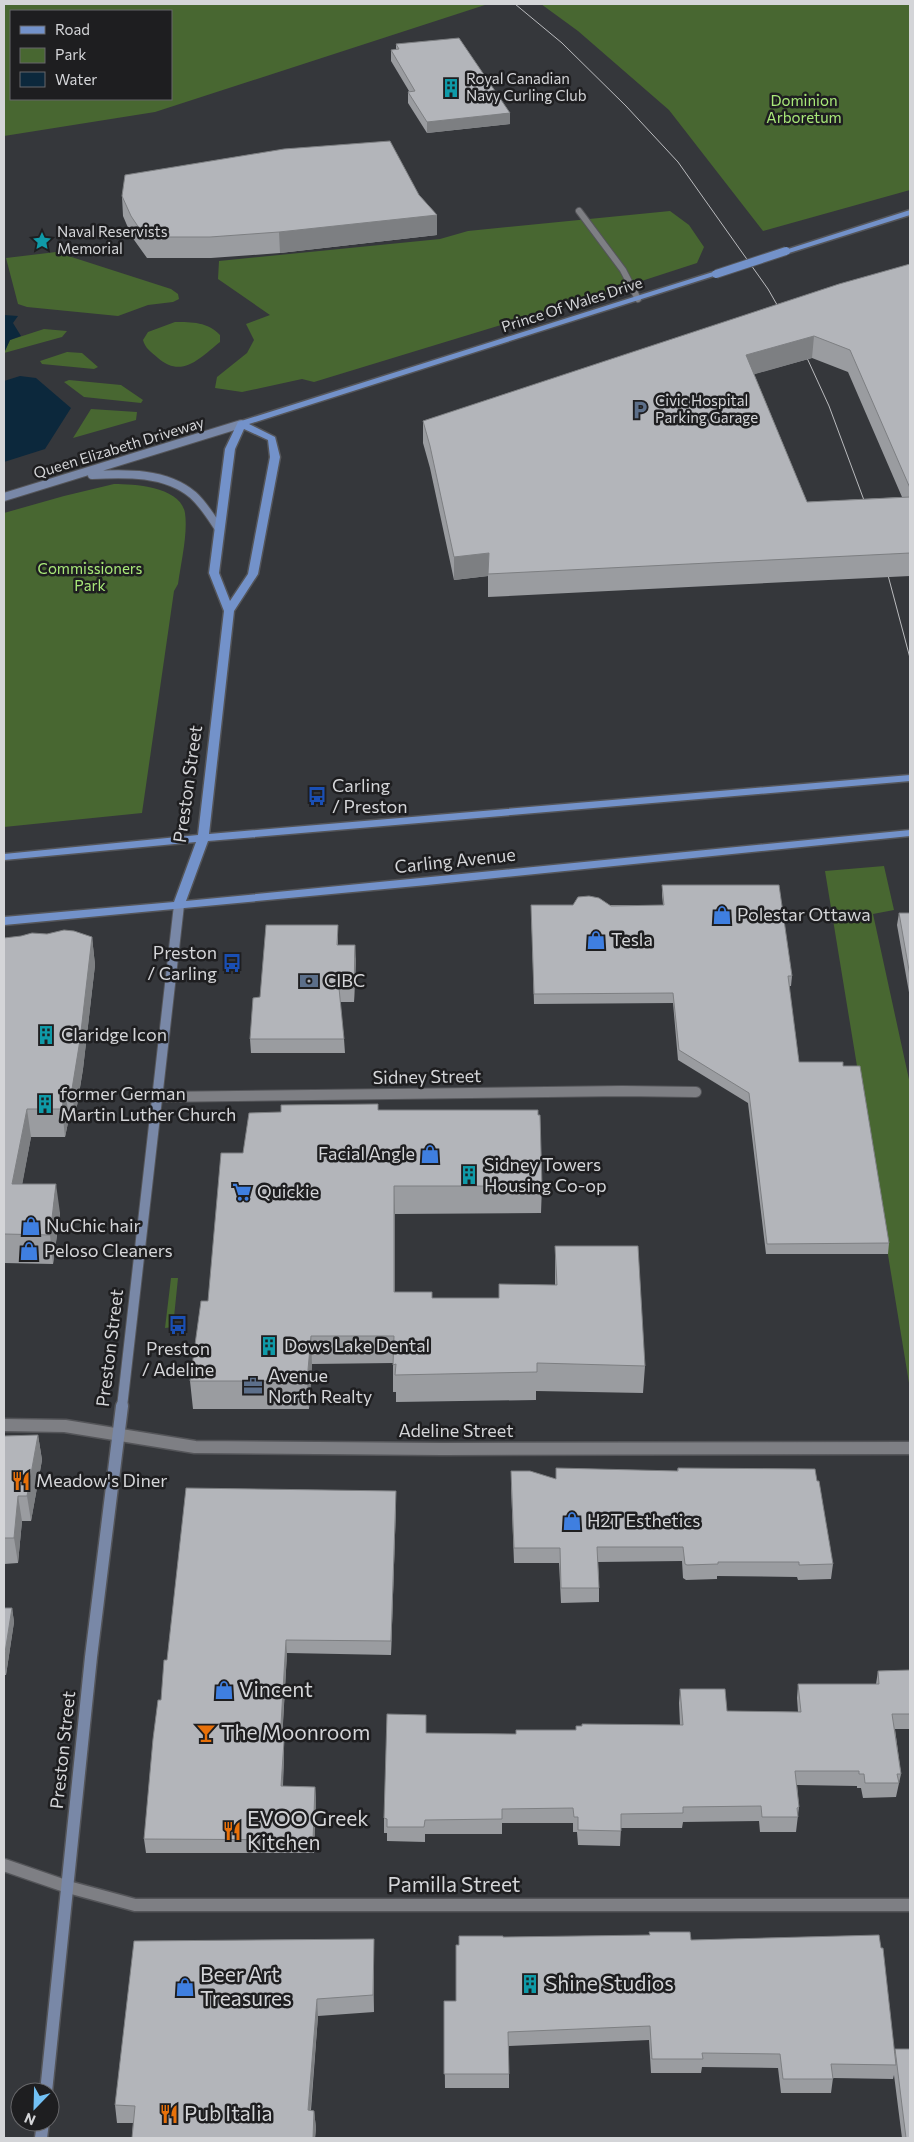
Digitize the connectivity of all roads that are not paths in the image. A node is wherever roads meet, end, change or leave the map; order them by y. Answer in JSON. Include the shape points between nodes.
{"nodes":[{"id":1,"x":579,"y":212,"type":"dead end"},
{"id":2,"x":910,"y":212,"type":"edge"},
{"id":3,"x":638,"y":299,"type":"junction"},
{"id":4,"x":241,"y":424,"type":"junction"},
{"id":5,"x":74,"y":476,"type":"junction"},
{"id":6,"x":4,"y":497,"type":"edge"},
{"id":7,"x":219,"y":529,"type":"junction"},
{"id":8,"x":229,"y":612,"type":"junction"},
{"id":9,"x":910,"y":778,"type":"edge"},
{"id":10,"x":910,"y":833,"type":"edge"},
{"id":11,"x":203,"y":838,"type":"junction"},
{"id":12,"x":4,"y":857,"type":"edge"},
{"id":13,"x":179,"y":905,"type":"junction"},
{"id":14,"x":4,"y":921,"type":"edge"},
{"id":15,"x":696,"y":1092,"type":"dead end"},
{"id":16,"x":158,"y":1097,"type":"junction"},
{"id":17,"x":4,"y":1425,"type":"edge"},
{"id":18,"x":120,"y":1435,"type":"junction"},
{"id":19,"x":910,"y":1448,"type":"edge"},
{"id":20,"x":4,"y":1865,"type":"edge"},
{"id":21,"x":68,"y":1887,"type":"junction"},
{"id":22,"x":910,"y":1905,"type":"edge"},
{"id":23,"x":47,"y":2082,"type":"edge"}],
"edges":[{"from":1,"to":3,"type":"street","via":[[623,270]]},
{"from":2,"to":3,"type":"main road","name":"Prince Of Wales Drive","bridge":true},
{"from":3,"to":4,"type":"main road","name":"Prince Of Wales Drive"},
{"from":4,"to":5,"type":"main road","name":"Queen Elizabeth Driveway"},
{"from":4,"to":7,"type":"main road","name":"Preston Street","via":[[230,449]]},
{"from":4,"to":8,"type":"main road","name":"Preston Street","via":[[272,439],[275,457],[253,574]]},
{"from":5,"to":6,"type":"main road","name":"Queen Elizabeth Driveway"},
{"from":5,"to":7,"type":"main road","via":[[119,475],[167,482],[191,494]]},
{"from":7,"to":8,"type":"main road","name":"Preston Street","via":[[214,572]]},
{"from":8,"to":11,"type":"main road","name":"Preston Street"},
{"from":9,"to":11,"type":"main road"},
{"from":10,"to":13,"type":"main road","name":"Carling Avenue"},
{"from":11,"to":12,"type":"main road"},
{"from":11,"to":13,"type":"main road","name":"Preston Street"},
{"from":13,"to":14,"type":"main road","name":"Carling Avenue"},
{"from":13,"to":16,"type":"main road","name":"Preston Street"},
{"from":15,"to":16,"type":"street","name":"Sidney Street"},
{"from":16,"to":18,"type":"main road","name":"Preston Street"},
{"from":17,"to":18,"type":"street","name":"Adeline Street","via":[[65,1426]]},
{"from":18,"to":19,"type":"street","name":"Adeline Street","via":[[195,1447]]},
{"from":18,"to":21,"type":"main road","name":"Preston Street","via":[[91,1657]]},
{"from":20,"to":21,"type":"street","name":"Pamilla Street"},
{"from":21,"to":22,"type":"street","name":"Pamilla Street","via":[[135,1905]]},
{"from":21,"to":23,"type":"main road","name":"Preston Street"}]}
